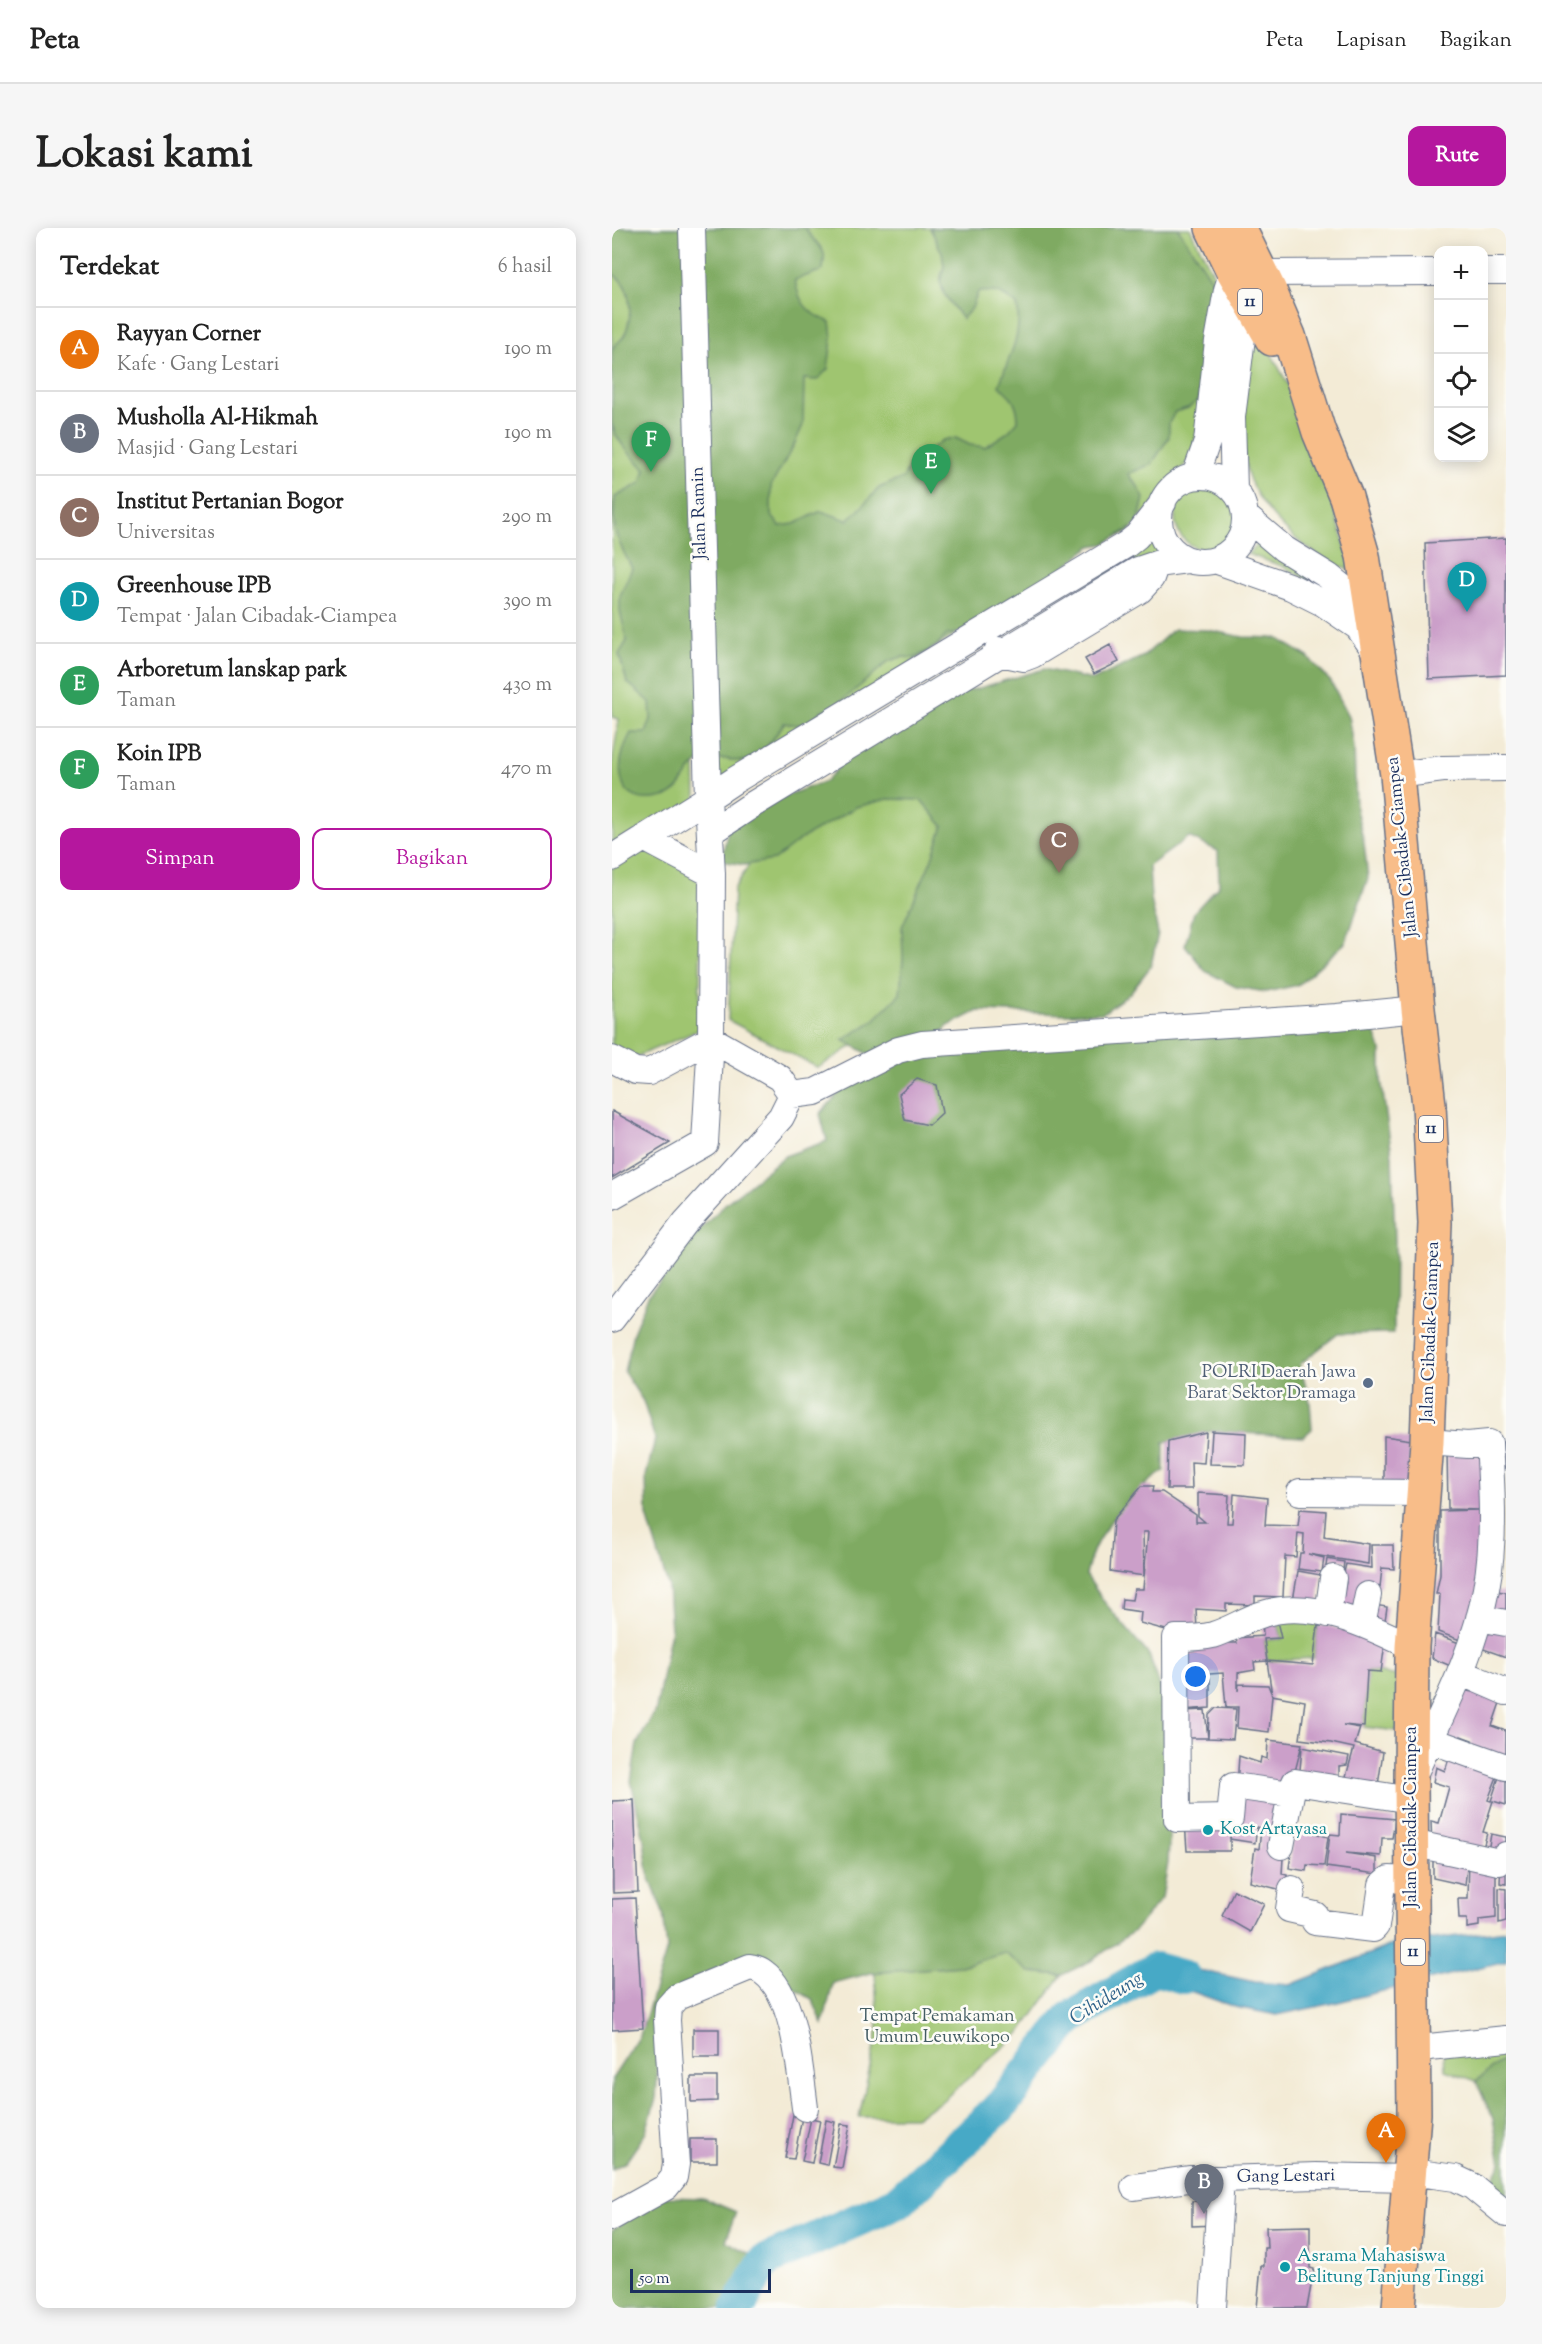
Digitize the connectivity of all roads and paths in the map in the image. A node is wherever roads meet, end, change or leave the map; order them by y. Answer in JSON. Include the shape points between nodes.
{"nodes":[{"id":1,"x":692,"y":228,"type":"edge"},
{"id":2,"x":1212,"y":228,"type":"edge"},
{"id":3,"x":1250,"y":269,"type":"edge"},
{"id":4,"x":1506,"y":271,"type":"edge"},
{"id":5,"x":1434,"y":272,"type":"edge"},
{"id":6,"x":1488,"y":272,"type":"edge"},
{"id":7,"x":1195,"y":476,"type":"junction"},
{"id":8,"x":1234,"y":490,"type":"junction"},
{"id":9,"x":1162,"y":503,"type":"junction"},
{"id":10,"x":1245,"y":516,"type":"junction"},
{"id":11,"x":1187,"y":560,"type":"junction"},
{"id":12,"x":1215,"y":561,"type":"junction"},
{"id":13,"x":1373,"y":612,"type":"junction"},
{"id":14,"x":985,"y":629,"type":"junction"},
{"id":15,"x":1000,"y":653,"type":"junction"},
{"id":16,"x":1380,"y":657,"type":"junction"},
{"id":17,"x":1506,"y":768,"type":"edge"},
{"id":18,"x":1397,"y":775,"type":"junction"},
{"id":19,"x":708,"y":798,"type":"junction"},
{"id":20,"x":710,"y":833,"type":"junction"},
{"id":21,"x":644,"y":838,"type":"junction"},
{"id":22,"x":612,"y":858,"type":"edge"},
{"id":23,"x":712,"y":874,"type":"junction"},
{"id":24,"x":1418,"y":1009,"type":"junction"},
{"id":25,"x":711,"y":1039,"type":"junction"},
{"id":26,"x":612,"y":1059,"type":"edge"},
{"id":27,"x":792,"y":1095,"type":"junction"},
{"id":28,"x":612,"y":1196,"type":"edge"},
{"id":29,"x":612,"y":1319,"type":"edge"},
{"id":30,"x":1497,"y":1439,"type":"edge"},
{"id":31,"x":1427,"y":1442,"type":"junction"},
{"id":32,"x":1300,"y":1492,"type":"dead end"},
{"id":33,"x":1424,"y":1492,"type":"junction"},
{"id":34,"x":1499,"y":1542,"type":"edge"},
{"id":35,"x":1333,"y":1578,"type":"dead end"},
{"id":36,"x":1496,"y":1590,"type":"edge"},
{"id":37,"x":1368,"y":1594,"type":"dead end"},
{"id":38,"x":1328,"y":1614,"type":"junction"},
{"id":39,"x":1479,"y":1618,"type":"junction"},
{"id":40,"x":1506,"y":1623,"type":"edge"},
{"id":41,"x":1362,"y":1624,"type":"junction"},
{"id":42,"x":1413,"y":1647,"type":"junction"},
{"id":43,"x":1460,"y":1672,"type":"junction"},
{"id":44,"x":1506,"y":1692,"type":"edge"},
{"id":45,"x":1430,"y":1740,"type":"junction"},
{"id":46,"x":1506,"y":1767,"type":"edge"},
{"id":47,"x":1411,"y":1791,"type":"junction"},
{"id":48,"x":1292,"y":1794,"type":"junction"},
{"id":49,"x":1412,"y":1843,"type":"junction"},
{"id":50,"x":1281,"y":1846,"type":"dead end"},
{"id":51,"x":1506,"y":1855,"type":"edge"},
{"id":52,"x":1292,"y":1889,"type":"dead end"},
{"id":53,"x":1413,"y":1891,"type":"junction"},
{"id":54,"x":1506,"y":2039,"type":"edge"},
{"id":55,"x":1414,"y":2052,"type":"junction"},
{"id":56,"x":805,"y":2108,"type":"dead end"},
{"id":57,"x":1409,"y":2178,"type":"junction"},
{"id":58,"x":1221,"y":2179,"type":"junction"},
{"id":59,"x":1134,"y":2187,"type":"dead end"},
{"id":60,"x":1506,"y":2214,"type":"edge"},
{"id":61,"x":612,"y":2217,"type":"edge"},
{"id":62,"x":1213,"y":2308,"type":"edge"},
{"id":63,"x":1399,"y":2308,"type":"edge"}],
"edges":[{"from":1,"to":19,"type":"street","name":"Jalan Ramin"},
{"from":2,"to":3,"type":"highway","number":"11"},
{"from":3,"to":5,"type":"street"},
{"from":3,"to":7,"type":"street","via":[[1218,341],[1207,442]]},
{"from":3,"to":8,"type":"street","via":[[1232,417]]},
{"from":3,"to":13,"type":"highway","name":"Jalan Cibadak-Ciampea","number":"11","via":[[1289,336],[1319,432],[1347,497],[1364,556]]},
{"from":4,"to":6,"type":"street"},
{"from":7,"to":8,"type":"street","via":[[1223,481]]},
{"from":7,"to":9,"type":"street","via":[[1170,490]]},
{"from":8,"to":10,"type":"street"},
{"from":9,"to":11,"type":"street","via":[[1161,530],[1166,543]]},
{"from":9,"to":14,"type":"street","via":[[1127,544]]},
{"from":10,"to":12,"type":"street","via":[[1238,544]]},
{"from":10,"to":13,"type":"street"},
{"from":11,"to":12,"type":"street"},
{"from":11,"to":15,"type":"street","via":[[1138,570]]},
{"from":12,"to":16,"type":"street","via":[[1291,587],[1323,603],[1358,627]]},
{"from":13,"to":16,"type":"highway","name":"Jalan Cibadak-Ciampea","number":"11"},
{"from":14,"to":15,"type":"street"},
{"from":14,"to":19,"type":"street"},
{"from":15,"to":20,"type":"street"},
{"from":16,"to":18,"type":"highway","name":"Jalan Cibadak-Ciampea","number":"11"},
{"from":17,"to":18,"type":"street","via":[[1443,769]]},
{"from":18,"to":24,"type":"highway","name":"Jalan Cibadak-Ciampea","number":"11"},
{"from":19,"to":20,"type":"street","name":"Jalan Ramin"},
{"from":19,"to":21,"type":"street"},
{"from":20,"to":23,"type":"street","name":"Jalan Ramin"},
{"from":21,"to":22,"type":"street"},
{"from":21,"to":23,"type":"street"},
{"from":23,"to":25,"type":"street","name":"Jalan Ramin"},
{"from":24,"to":27,"type":"street","via":[[922,1044],[898,1050],[815,1092]]},
{"from":24,"to":31,"type":"highway","name":"Jalan Cibadak-Ciampea","number":"11","via":[[1429,1105],[1435,1223]]},
{"from":25,"to":26,"type":"street","via":[[649,1072],[635,1071]]},
{"from":25,"to":27,"type":"street","via":[[780,1078]]},
{"from":25,"to":28,"type":"street","name":"Jalan Ramin","via":[[705,1143]]},
{"from":27,"to":29,"type":"street","via":[[781,1118],[686,1223]]},
{"from":30,"to":31,"type":"street","via":[[1468,1445]]},
{"from":30,"to":34,"type":"street"},
{"from":31,"to":33,"type":"highway","name":"Jalan Cibadak-Ciampea","number":"11"},
{"from":32,"to":33,"type":"street"},
{"from":33,"to":42,"type":"highway","name":"Jalan Cibadak-Ciampea","number":"11"},
{"from":34,"to":36,"type":"street"},
{"from":35,"to":38,"type":"street"},
{"from":36,"to":39,"type":"street"},
{"from":37,"to":41,"type":"street"},
{"from":38,"to":41,"type":"street"},
{"from":38,"to":48,"type":"street","via":[[1267,1612],[1213,1635],[1176,1638],[1177,1819],[1230,1818],[1233,1786]]},
{"from":39,"to":40,"type":"street"},
{"from":39,"to":43,"type":"street"},
{"from":41,"to":42,"type":"street"},
{"from":42,"to":47,"type":"highway","name":"Jalan Cibadak-Ciampea","number":"11"},
{"from":43,"to":44,"type":"street"},
{"from":43,"to":45,"type":"street"},
{"from":45,"to":46,"type":"street"},
{"from":45,"to":47,"type":"street"},
{"from":47,"to":48,"type":"street","via":[[1295,1782]]},
{"from":47,"to":49,"type":"highway","name":"Jalan Cibadak-Ciampea","number":"11"},
{"from":48,"to":50,"type":"street"},
{"from":49,"to":51,"type":"street","via":[[1499,1862]]},
{"from":49,"to":53,"type":"highway","name":"Jalan Cibadak-Ciampea","number":"11"},
{"from":52,"to":53,"type":"street","via":[[1289,1909],[1315,1916],[1315,1922],[1373,1929],[1382,1885],[1389,1879]]},
{"from":53,"to":55,"type":"highway","name":"Jalan Cibadak-Ciampea","number":"11"},
{"from":54,"to":55,"type":"street"},
{"from":55,"to":57,"type":"highway","name":"Jalan Cibadak-Ciampea","number":"11"},
{"from":56,"to":61,"type":"street","via":[[792,2024],[784,2002],[763,1971],[750,1967],[677,1997],[668,2007],[667,2020],[674,2177],[666,2187]]},
{"from":57,"to":58,"type":"street","name":"Gang Lestari"},
{"from":57,"to":60,"type":"street","name":"Gang Lestari","via":[[1426,2174],[1455,2178],[1472,2186]]},
{"from":57,"to":63,"type":"highway","name":"Jalan Cibadak-Ciampea","number":"11"},
{"from":58,"to":59,"type":"street"},
{"from":58,"to":62,"type":"street","name":"Gang Lestari"}]}
